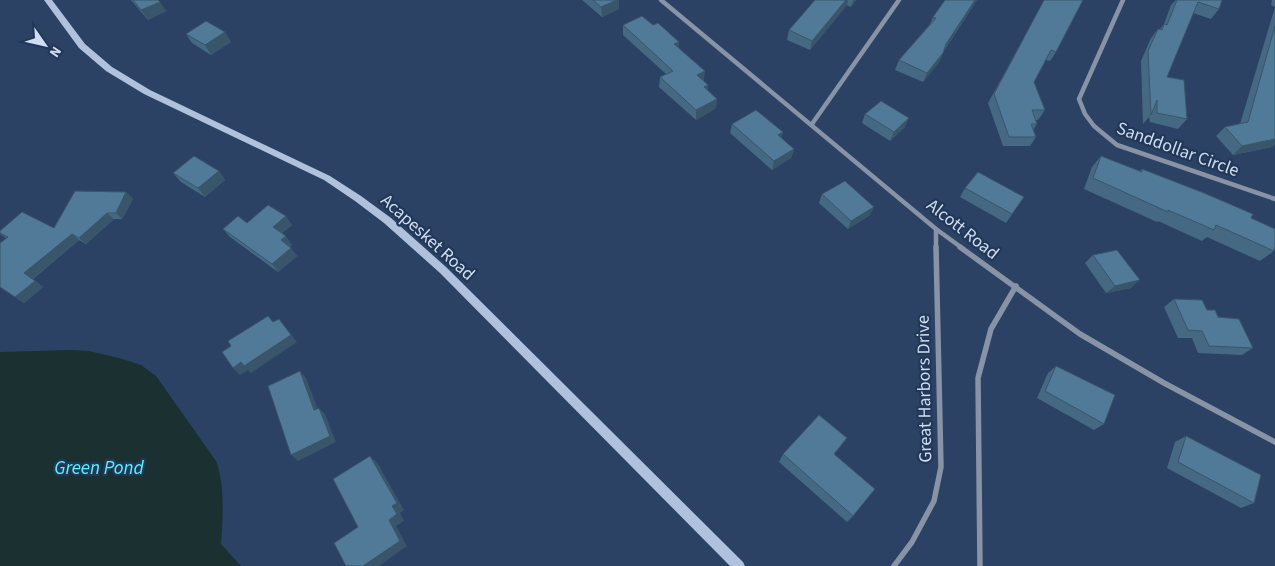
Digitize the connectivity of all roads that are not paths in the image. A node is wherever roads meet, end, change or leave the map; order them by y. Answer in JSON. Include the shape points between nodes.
{"nodes":[{"id":1,"x":48,"y":0,"type":"edge"},
{"id":2,"x":661,"y":0,"type":"edge"},
{"id":3,"x":899,"y":0,"type":"edge"},
{"id":4,"x":1124,"y":0,"type":"edge"},
{"id":5,"x":812,"y":124,"type":"junction"},
{"id":6,"x":1275,"y":199,"type":"edge"},
{"id":7,"x":936,"y":229,"type":"junction"},
{"id":8,"x":1016,"y":286,"type":"junction"},
{"id":9,"x":1275,"y":442,"type":"edge"},
{"id":10,"x":739,"y":566,"type":"edge"},
{"id":11,"x":894,"y":566,"type":"edge"},
{"id":12,"x":980,"y":566,"type":"edge"}],
"edges":[{"from":1,"to":10,"type":"main road","name":"Acapesket Road","via":[[82,46],[109,70],[147,92],[327,178],[394,224]]},
{"from":2,"to":5,"type":"street","name":"Alcott Road"},
{"from":3,"to":5,"type":"street"},
{"from":4,"to":6,"type":"street","name":"Sanddollar Circle","via":[[1079,99],[1088,121],[1117,145]]},
{"from":5,"to":7,"type":"street","name":"Alcott Road"},
{"from":7,"to":8,"type":"street","name":"Alcott Road"},
{"from":7,"to":11,"type":"street","name":"Great Harbors Drive","via":[[942,467],[934,501]]},
{"from":8,"to":9,"type":"street","name":"Alcott Road","via":[[1080,334],[1164,384]]},
{"from":8,"to":12,"type":"street","via":[[991,329],[978,378]]}]}
